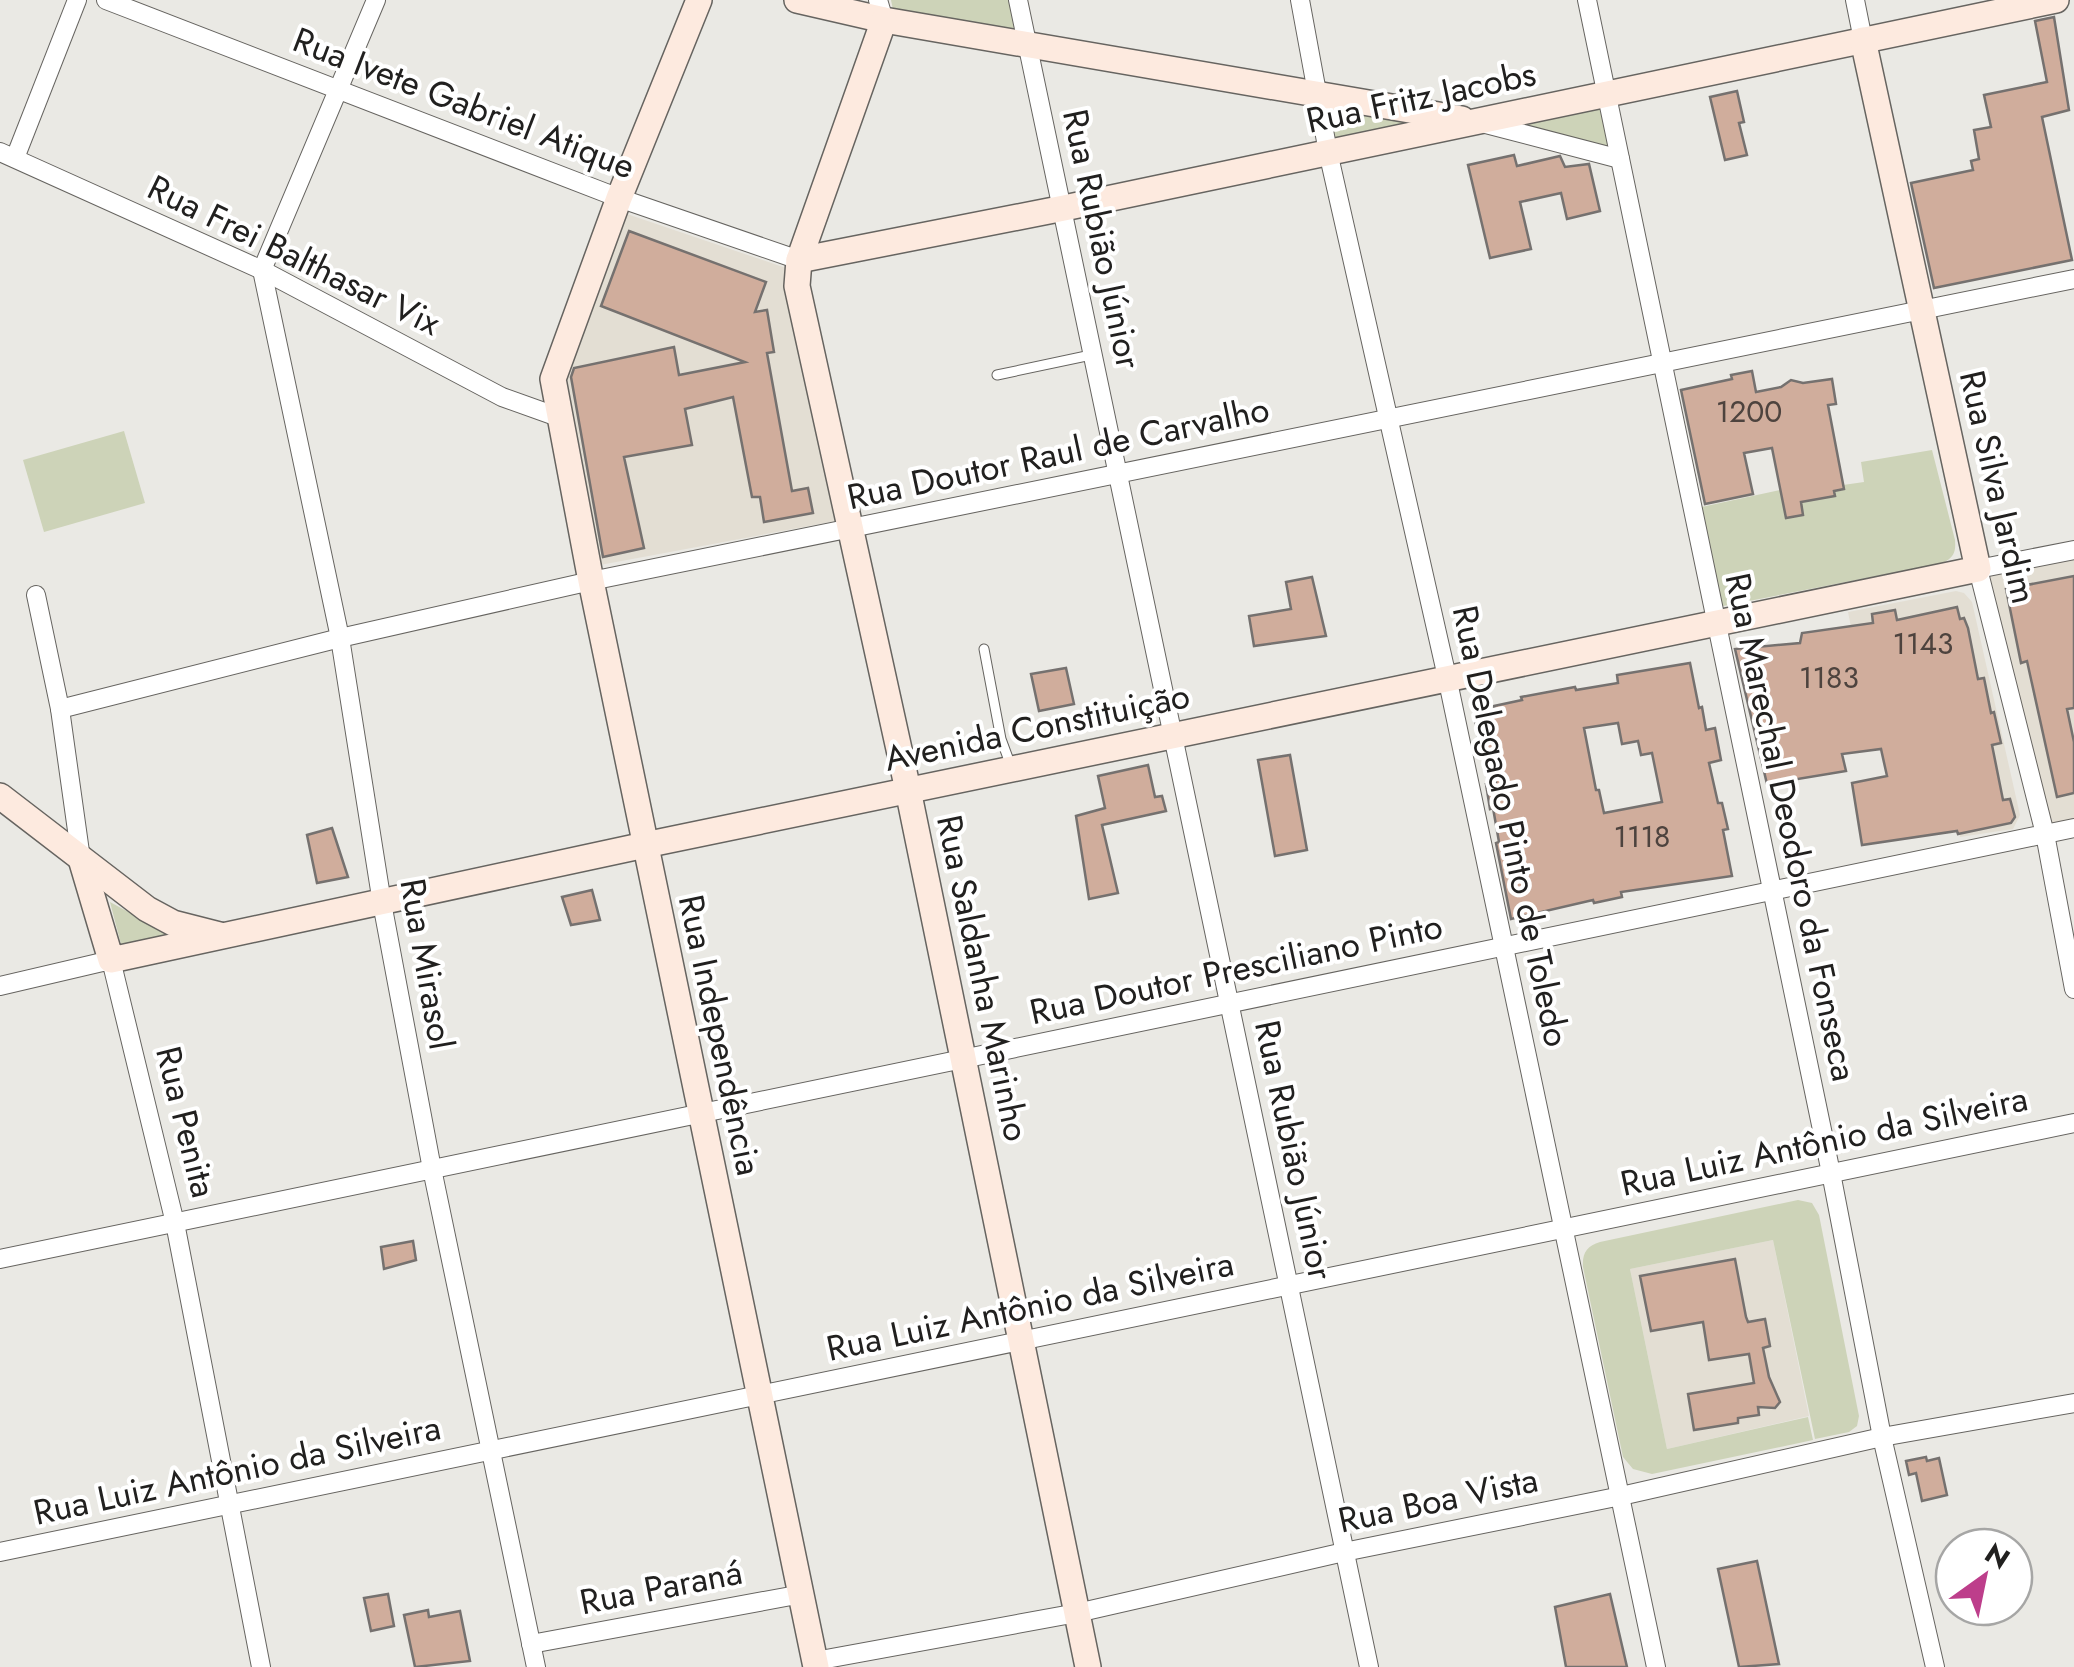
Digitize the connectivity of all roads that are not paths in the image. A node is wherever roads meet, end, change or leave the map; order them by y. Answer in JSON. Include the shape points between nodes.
{"nodes":[{"id":1,"x":77,"y":0,"type":"edge"},
{"id":2,"x":106,"y":0,"type":"edge"},
{"id":3,"x":376,"y":0,"type":"edge"},
{"id":4,"x":699,"y":0,"type":"edge"},
{"id":5,"x":1018,"y":0,"type":"edge"},
{"id":6,"x":1300,"y":0,"type":"edge"},
{"id":7,"x":1587,"y":0,"type":"edge"},
{"id":8,"x":1855,"y":0,"type":"edge"},
{"id":9,"x":2056,"y":0,"type":"edge"},
{"id":10,"x":807,"y":1,"type":"edge"},
{"id":11,"x":881,"y":10,"type":"edge"},
{"id":12,"x":1863,"y":40,"type":"junction"},
{"id":13,"x":1026,"y":44,"type":"junction"},
{"id":14,"x":340,"y":90,"type":"junction"},
{"id":15,"x":1317,"y":92,"type":"junction"},
{"id":16,"x":1607,"y":94,"type":"junction"},
{"id":17,"x":1477,"y":122,"type":"junction"},
{"id":18,"x":1328,"y":152,"type":"junction"},
{"id":19,"x":8,"y":155,"type":"edge"},
{"id":20,"x":1620,"y":159,"type":"junction"},
{"id":21,"x":619,"y":198,"type":"junction"},
{"id":22,"x":1064,"y":208,"type":"junction"},
{"id":23,"x":800,"y":260,"type":"junction"},
{"id":24,"x":262,"y":270,"type":"junction"},
{"id":25,"x":2074,"y":278,"type":"edge"},
{"id":26,"x":1922,"y":307,"type":"junction"},
{"id":27,"x":1094,"y":354,"type":"junction"},
{"id":28,"x":1661,"y":362,"type":"junction"},
{"id":29,"x":997,"y":375,"type":"dead end"},
{"id":30,"x":558,"y":417,"type":"junction"},
{"id":31,"x":1388,"y":418,"type":"junction"},
{"id":32,"x":1120,"y":475,"type":"junction"},
{"id":33,"x":850,"y":530,"type":"junction"},
{"id":34,"x":2074,"y":550,"type":"edge"},
{"id":35,"x":1978,"y":568,"type":"junction"},
{"id":36,"x":590,"y":581,"type":"junction"},
{"id":37,"x":36,"y":595,"type":"dead end"},
{"id":38,"x":1714,"y":623,"type":"junction"},
{"id":39,"x":340,"y":638,"type":"junction"},
{"id":40,"x":984,"y":650,"type":"dead end"},
{"id":41,"x":1448,"y":677,"type":"junction"},
{"id":42,"x":60,"y":709,"type":"junction"},
{"id":43,"x":1174,"y":734,"type":"junction"},
{"id":44,"x":1012,"y":769,"type":"junction"},
{"id":45,"x":908,"y":790,"type":"junction"},
{"id":46,"x":0,"y":796,"type":"edge"},
{"id":47,"x":2074,"y":828,"type":"edge"},
{"id":48,"x":2045,"y":834,"type":"junction"},
{"id":49,"x":645,"y":845,"type":"junction"},
{"id":50,"x":80,"y":859,"type":"junction"},
{"id":51,"x":1772,"y":890,"type":"junction"},
{"id":52,"x":382,"y":903,"type":"junction"},
{"id":53,"x":224,"y":936,"type":"junction"},
{"id":54,"x":1504,"y":946,"type":"junction"},
{"id":55,"x":112,"y":960,"type":"junction"},
{"id":56,"x":0,"y":986,"type":"edge"},
{"id":57,"x":2074,"y":989,"type":"edge"},
{"id":58,"x":1230,"y":1004,"type":"junction"},
{"id":59,"x":964,"y":1059,"type":"junction"},
{"id":60,"x":700,"y":1114,"type":"junction"},
{"id":61,"x":2074,"y":1122,"type":"edge"},
{"id":62,"x":432,"y":1170,"type":"junction"},
{"id":63,"x":1831,"y":1174,"type":"junction"},
{"id":64,"x":175,"y":1223,"type":"junction"},
{"id":65,"x":1563,"y":1228,"type":"junction"},
{"id":66,"x":0,"y":1259,"type":"edge"},
{"id":67,"x":1289,"y":1286,"type":"junction"},
{"id":68,"x":1021,"y":1341,"type":"junction"},
{"id":69,"x":758,"y":1396,"type":"junction"},
{"id":70,"x":2074,"y":1403,"type":"edge"},
{"id":71,"x":1882,"y":1438,"type":"junction"},
{"id":72,"x":492,"y":1450,"type":"junction"},
{"id":73,"x":1621,"y":1496,"type":"junction"},
{"id":74,"x":231,"y":1504,"type":"junction"},
{"id":75,"x":0,"y":1552,"type":"edge"},
{"id":76,"x":1344,"y":1552,"type":"junction"},
{"id":77,"x":802,"y":1594,"type":"junction"},
{"id":78,"x":1077,"y":1613,"type":"junction"},
{"id":79,"x":532,"y":1644,"type":"junction"},
{"id":80,"x":816,"y":1664,"type":"edge"},
{"id":81,"x":261,"y":1667,"type":"edge"},
{"id":82,"x":536,"y":1667,"type":"edge"},
{"id":83,"x":1088,"y":1667,"type":"edge"},
{"id":84,"x":1368,"y":1667,"type":"edge"},
{"id":85,"x":1656,"y":1667,"type":"edge"},
{"id":86,"x":1935,"y":1667,"type":"edge"}],
"edges":[{"from":1,"to":19,"type":"street"},
{"from":2,"to":14,"type":"street","name":"Rua Ivete Gabriel Atique"},
{"from":3,"to":14,"type":"street"},
{"from":4,"to":21,"type":"street","name":"Rua Independência"},
{"from":5,"to":13,"type":"street","name":"Rua Rubião Júnior"},
{"from":6,"to":15,"type":"street","name":"Rua Delegado Pinto de Toledo"},
{"from":7,"to":16,"type":"street","name":"Rua Marechal Deodoro da Fonseca"},
{"from":8,"to":12,"type":"street","name":"Rua Silva Jardim"},
{"from":9,"to":12,"type":"street","name":"Rua Fritz Jacobs"},
{"from":10,"to":11,"type":"street"},
{"from":11,"to":13,"type":"street"},
{"from":11,"to":23,"type":"street","name":"Rua Saldanha Marinho"},
{"from":12,"to":16,"type":"street","name":"Rua Fritz Jacobs"},
{"from":12,"to":26,"type":"street","name":"Rua Silva Jardim"},
{"from":13,"to":15,"type":"street"},
{"from":13,"to":22,"type":"street","name":"Rua Rubião Júnior"},
{"from":14,"to":21,"type":"street","name":"Rua Ivete Gabriel Atique"},
{"from":14,"to":24,"type":"street"},
{"from":15,"to":17,"type":"street"},
{"from":15,"to":18,"type":"street","name":"Rua Delegado Pinto de Toledo"},
{"from":16,"to":17,"type":"street","name":"Rua Fritz Jacobs"},
{"from":16,"to":20,"type":"street","name":"Rua Marechal Deodoro da Fonseca"},
{"from":17,"to":18,"type":"street","name":"Rua Fritz Jacobs"},
{"from":17,"to":20,"type":"street"},
{"from":18,"to":22,"type":"street","name":"Rua Fritz Jacobs"},
{"from":18,"to":31,"type":"street","name":"Rua Delegado Pinto de Toledo"},
{"from":19,"to":24,"type":"street","name":"Rua Frei Balthasar Vix"},
{"from":20,"to":28,"type":"street","name":"Rua Marechal Deodoro da Fonseca"},
{"from":21,"to":23,"type":"street","name":"Rua Ivete Gabriel Atique"},
{"from":21,"to":30,"type":"street","name":"Rua Independência","via":[[553,379]]},
{"from":22,"to":23,"type":"street","name":"Rua Fritz Jacobs"},
{"from":22,"to":27,"type":"street","name":"Rua Rubião Júnior"},
{"from":23,"to":33,"type":"street","name":"Rua Saldanha Marinho","via":[[797,286]]},
{"from":24,"to":30,"type":"street","name":"Rua Frei Balthasar Vix","via":[[502,397]]},
{"from":24,"to":39,"type":"street","name":"Rua Mirasol"},
{"from":25,"to":26,"type":"street","name":"Rua Doutor Raul de Carvalho"},
{"from":26,"to":28,"type":"street","name":"Rua Doutor Raul de Carvalho"},
{"from":26,"to":35,"type":"street","name":"Rua Silva Jardim"},
{"from":27,"to":29,"type":"lane"},
{"from":27,"to":32,"type":"street","name":"Rua Rubião Júnior"},
{"from":28,"to":31,"type":"street","name":"Rua Doutor Raul de Carvalho"},
{"from":28,"to":38,"type":"street","name":"Rua Marechal Deodoro da Fonseca"},
{"from":30,"to":36,"type":"street","name":"Rua Independência"},
{"from":31,"to":32,"type":"street","name":"Rua Doutor Raul de Carvalho"},
{"from":31,"to":41,"type":"street","name":"Rua Delegado Pinto de Toledo"},
{"from":32,"to":33,"type":"street","name":"Rua Doutor Raul de Carvalho"},
{"from":32,"to":43,"type":"street","name":"Rua Rubião Júnior"},
{"from":33,"to":36,"type":"street","name":"Rua Doutor Raul de Carvalho"},
{"from":33,"to":45,"type":"street","name":"Rua Saldanha Marinho"},
{"from":34,"to":35,"type":"street"},
{"from":35,"to":38,"type":"street","name":"Avenida Constituição"},
{"from":35,"to":48,"type":"street","name":"Rua Silva Jardim"},
{"from":36,"to":39,"type":"street","name":"Rua Doutor Raul de Carvalho"},
{"from":36,"to":49,"type":"street","name":"Rua Independência"},
{"from":37,"to":42,"type":"street","name":"Rua Penita"},
{"from":38,"to":41,"type":"street","name":"Avenida Constituição"},
{"from":38,"to":51,"type":"street","name":"Rua Marechal Deodoro da Fonseca"},
{"from":39,"to":42,"type":"street","name":"Rua Doutor Raul de Carvalho"},
{"from":39,"to":52,"type":"street","name":"Rua Mirasol"},
{"from":40,"to":44,"type":"lane"},
{"from":41,"to":43,"type":"street","name":"Avenida Constituição"},
{"from":41,"to":54,"type":"street","name":"Rua Delegado Pinto de Toledo"},
{"from":42,"to":50,"type":"street","name":"Rua Penita"},
{"from":43,"to":44,"type":"street","name":"Avenida Constituição"},
{"from":43,"to":58,"type":"street","name":"Rua Rubião Júnior"},
{"from":44,"to":45,"type":"street","name":"Avenida Constituição"},
{"from":45,"to":49,"type":"street","name":"Avenida Constituição"},
{"from":45,"to":59,"type":"street","name":"Rua Saldanha Marinho"},
{"from":46,"to":50,"type":"street"},
{"from":47,"to":48,"type":"street","name":"Rua Doutor Presciliano Pinto"},
{"from":48,"to":51,"type":"street","name":"Rua Doutor Presciliano Pinto"},
{"from":48,"to":57,"type":"street","name":"Rua Silva Jardim"},
{"from":49,"to":52,"type":"street","name":"Avenida Constituição"},
{"from":49,"to":60,"type":"street","name":"Rua Independência"},
{"from":50,"to":53,"type":"street","via":[[146,909]]},
{"from":50,"to":55,"type":"street","name":"Rua Penita"},
{"from":51,"to":54,"type":"street","name":"Rua Doutor Presciliano Pinto"},
{"from":51,"to":63,"type":"street","name":"Rua Marechal Deodoro da Fonseca"},
{"from":52,"to":53,"type":"street","name":"Avenida Constituição"},
{"from":52,"to":62,"type":"street","name":"Rua Mirasol"},
{"from":53,"to":55,"type":"street","name":"Avenida Constituição"},
{"from":54,"to":58,"type":"street","name":"Rua Doutor Presciliano Pinto"},
{"from":54,"to":65,"type":"street","name":"Rua Delegado Pinto de Toledo"},
{"from":55,"to":56,"type":"street"},
{"from":55,"to":64,"type":"street","name":"Rua Penita"},
{"from":58,"to":59,"type":"street","name":"Rua Doutor Presciliano Pinto"},
{"from":58,"to":67,"type":"street","name":"Rua Rubião Júnior"},
{"from":59,"to":60,"type":"street","name":"Rua Doutor Presciliano Pinto"},
{"from":59,"to":68,"type":"street","name":"Rua Saldanha Marinho"},
{"from":60,"to":62,"type":"street","name":"Rua Doutor Presciliano Pinto"},
{"from":60,"to":69,"type":"street","name":"Rua Independência"},
{"from":61,"to":63,"type":"street","name":"Rua Luiz Antônio da Silveira"},
{"from":62,"to":64,"type":"street","name":"Rua Doutor Presciliano Pinto"},
{"from":62,"to":72,"type":"street","name":"Rua Mirasol"},
{"from":63,"to":65,"type":"street","name":"Rua Luiz Antônio da Silveira"},
{"from":63,"to":71,"type":"street","name":"Rua Marechal Deodoro da Fonseca"},
{"from":64,"to":66,"type":"street","name":"Rua Doutor Presciliano Pinto"},
{"from":64,"to":74,"type":"street","name":"Rua Penita"},
{"from":65,"to":67,"type":"street","name":"Rua Luiz Antônio da Silveira"},
{"from":65,"to":73,"type":"street","name":"Rua Delegado Pinto de Toledo"},
{"from":67,"to":68,"type":"street","name":"Rua Luiz Antônio da Silveira"},
{"from":67,"to":76,"type":"street","name":"Rua Rubião Júnior"},
{"from":68,"to":69,"type":"street","name":"Rua Luiz Antônio da Silveira"},
{"from":68,"to":78,"type":"street","name":"Rua Saldanha Marinho"},
{"from":69,"to":72,"type":"street","name":"Rua Luiz Antônio da Silveira"},
{"from":69,"to":77,"type":"street","name":"Rua Independência"},
{"from":70,"to":71,"type":"street","name":"Rua Boa Vista"},
{"from":71,"to":73,"type":"street","name":"Rua Boa Vista"},
{"from":71,"to":86,"type":"street","name":"Rua Marechal Deodoro da Fonseca"},
{"from":72,"to":74,"type":"street","name":"Rua Luiz Antônio da Silveira"},
{"from":72,"to":79,"type":"street","name":"Rua Mirasol"},
{"from":73,"to":76,"type":"street","name":"Rua Boa Vista"},
{"from":73,"to":85,"type":"street","name":"Rua Delegado Pinto de Toledo"},
{"from":74,"to":75,"type":"street","name":"Rua Luiz Antônio da Silveira"},
{"from":74,"to":81,"type":"street","name":"Rua Penita"},
{"from":76,"to":78,"type":"street","name":"Rua Boa Vista"},
{"from":76,"to":84,"type":"street","name":"Rua Rubião Júnior"},
{"from":77,"to":79,"type":"street","name":"Rua Paraná"},
{"from":77,"to":80,"type":"street","name":"Rua Independência"},
{"from":78,"to":80,"type":"street","name":"Rua Boa Vista"},
{"from":78,"to":83,"type":"street","name":"Rua Saldanha Marinho"},
{"from":79,"to":82,"type":"street","name":"Rua Mirasol"}]}
